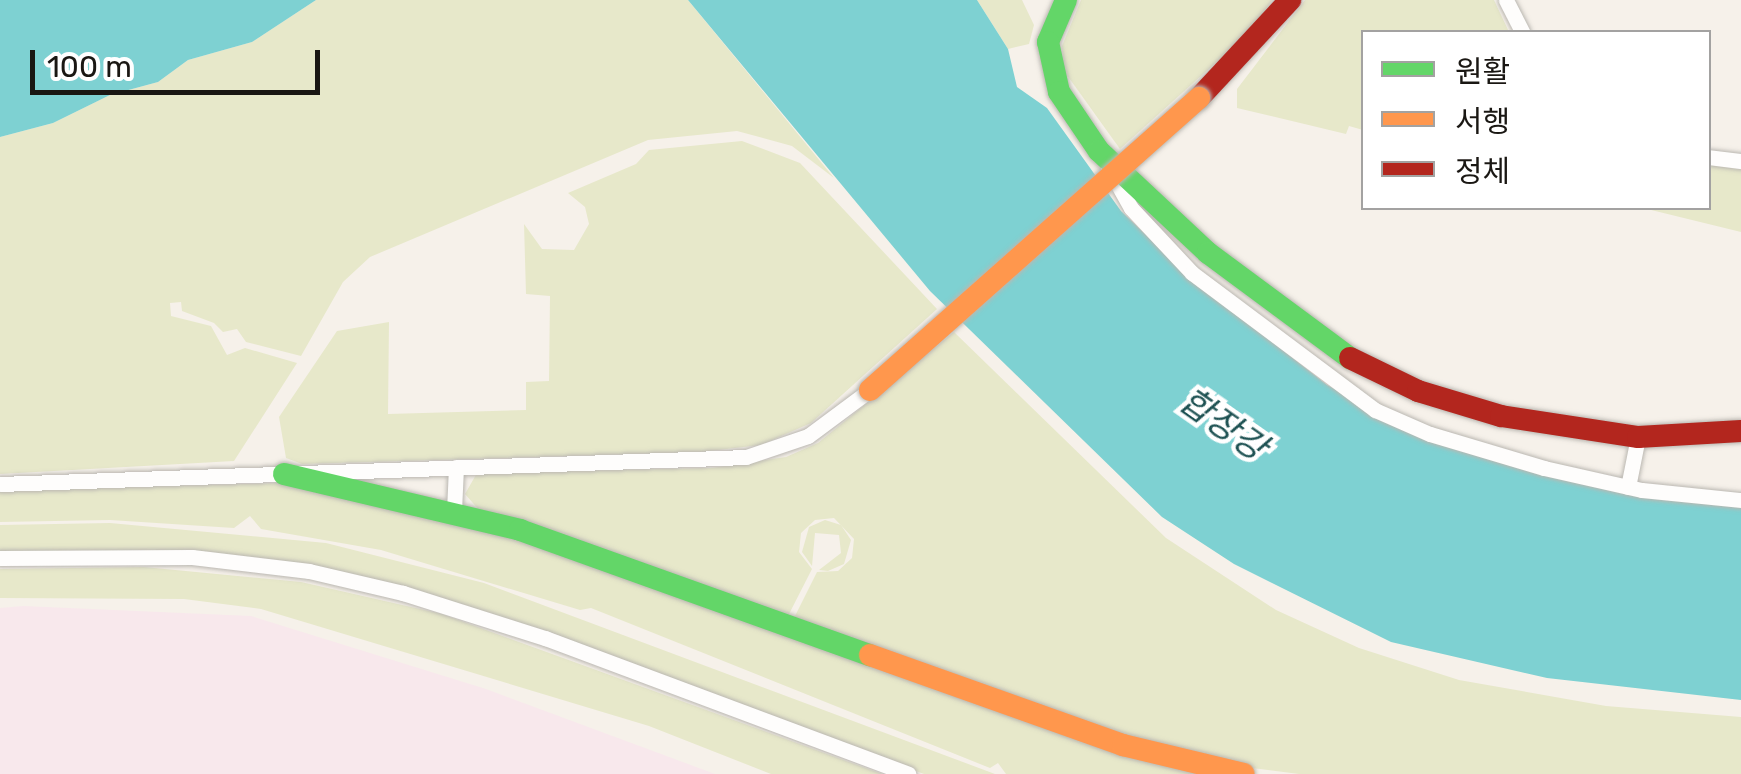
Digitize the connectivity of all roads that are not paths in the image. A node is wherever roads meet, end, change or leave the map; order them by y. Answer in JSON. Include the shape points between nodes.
{"nodes":[{"id":1,"x":1066,"y":0,"type":"edge"},
{"id":2,"x":1290,"y":0,"type":"edge"},
{"id":3,"x":1506,"y":0,"type":"edge"},
{"id":4,"x":1521,"y":30,"type":"edge"},
{"id":5,"x":1099,"y":150,"type":"junction"},
{"id":6,"x":1711,"y":157,"type":"edge"},
{"id":7,"x":1741,"y":160,"type":"edge"},
{"id":8,"x":1208,"y":254,"type":"junction"},
{"id":9,"x":1192,"y":274,"type":"junction"},
{"id":10,"x":870,"y":390,"type":"joint"},
{"id":11,"x":1741,"y":431,"type":"edge"},
{"id":12,"x":1638,"y":437,"type":"junction"},
{"id":13,"x":456,"y":467,"type":"junction"},
{"id":14,"x":284,"y":474,"type":"junction"},
{"id":15,"x":0,"y":484,"type":"edge"},
{"id":16,"x":1628,"y":487,"type":"junction"},
{"id":17,"x":1741,"y":500,"type":"edge"},
{"id":18,"x":454,"y":511,"type":"junction"},
{"id":19,"x":0,"y":558,"type":"edge"},
{"id":20,"x":908,"y":774,"type":"edge"},
{"id":21,"x":1244,"y":774,"type":"edge"}],
"edges":[{"from":1,"to":5,"type":"street","via":[[1048,42],[1058,92]]},
{"from":2,"to":10,"type":"street","bridge":true,"via":[[1198,98]]},
{"from":3,"to":4,"type":"street"},
{"from":5,"to":8,"type":"street"},
{"from":5,"to":9,"type":"street","via":[[1131,208]]},
{"from":6,"to":7,"type":"street"},
{"from":8,"to":9,"type":"street"},
{"from":8,"to":12,"type":"street","via":[[1337,352],[1383,377],[1501,416]]},
{"from":9,"to":16,"type":"street","via":[[1329,381],[1400,422],[1480,451]]},
{"from":10,"to":13,"type":"street","via":[[808,436],[746,457]]},
{"from":11,"to":12,"type":"street"},
{"from":12,"to":16,"type":"street"},
{"from":13,"to":14,"type":"street"},
{"from":13,"to":18,"type":"street"},
{"from":14,"to":15,"type":"street","via":[[190,472]]},
{"from":14,"to":18,"type":"street"},
{"from":16,"to":17,"type":"street"},
{"from":18,"to":21,"type":"street","via":[[1122,745]]},
{"from":19,"to":20,"type":"street","via":[[192,557],[309,571],[403,593],[563,645]]}]}
